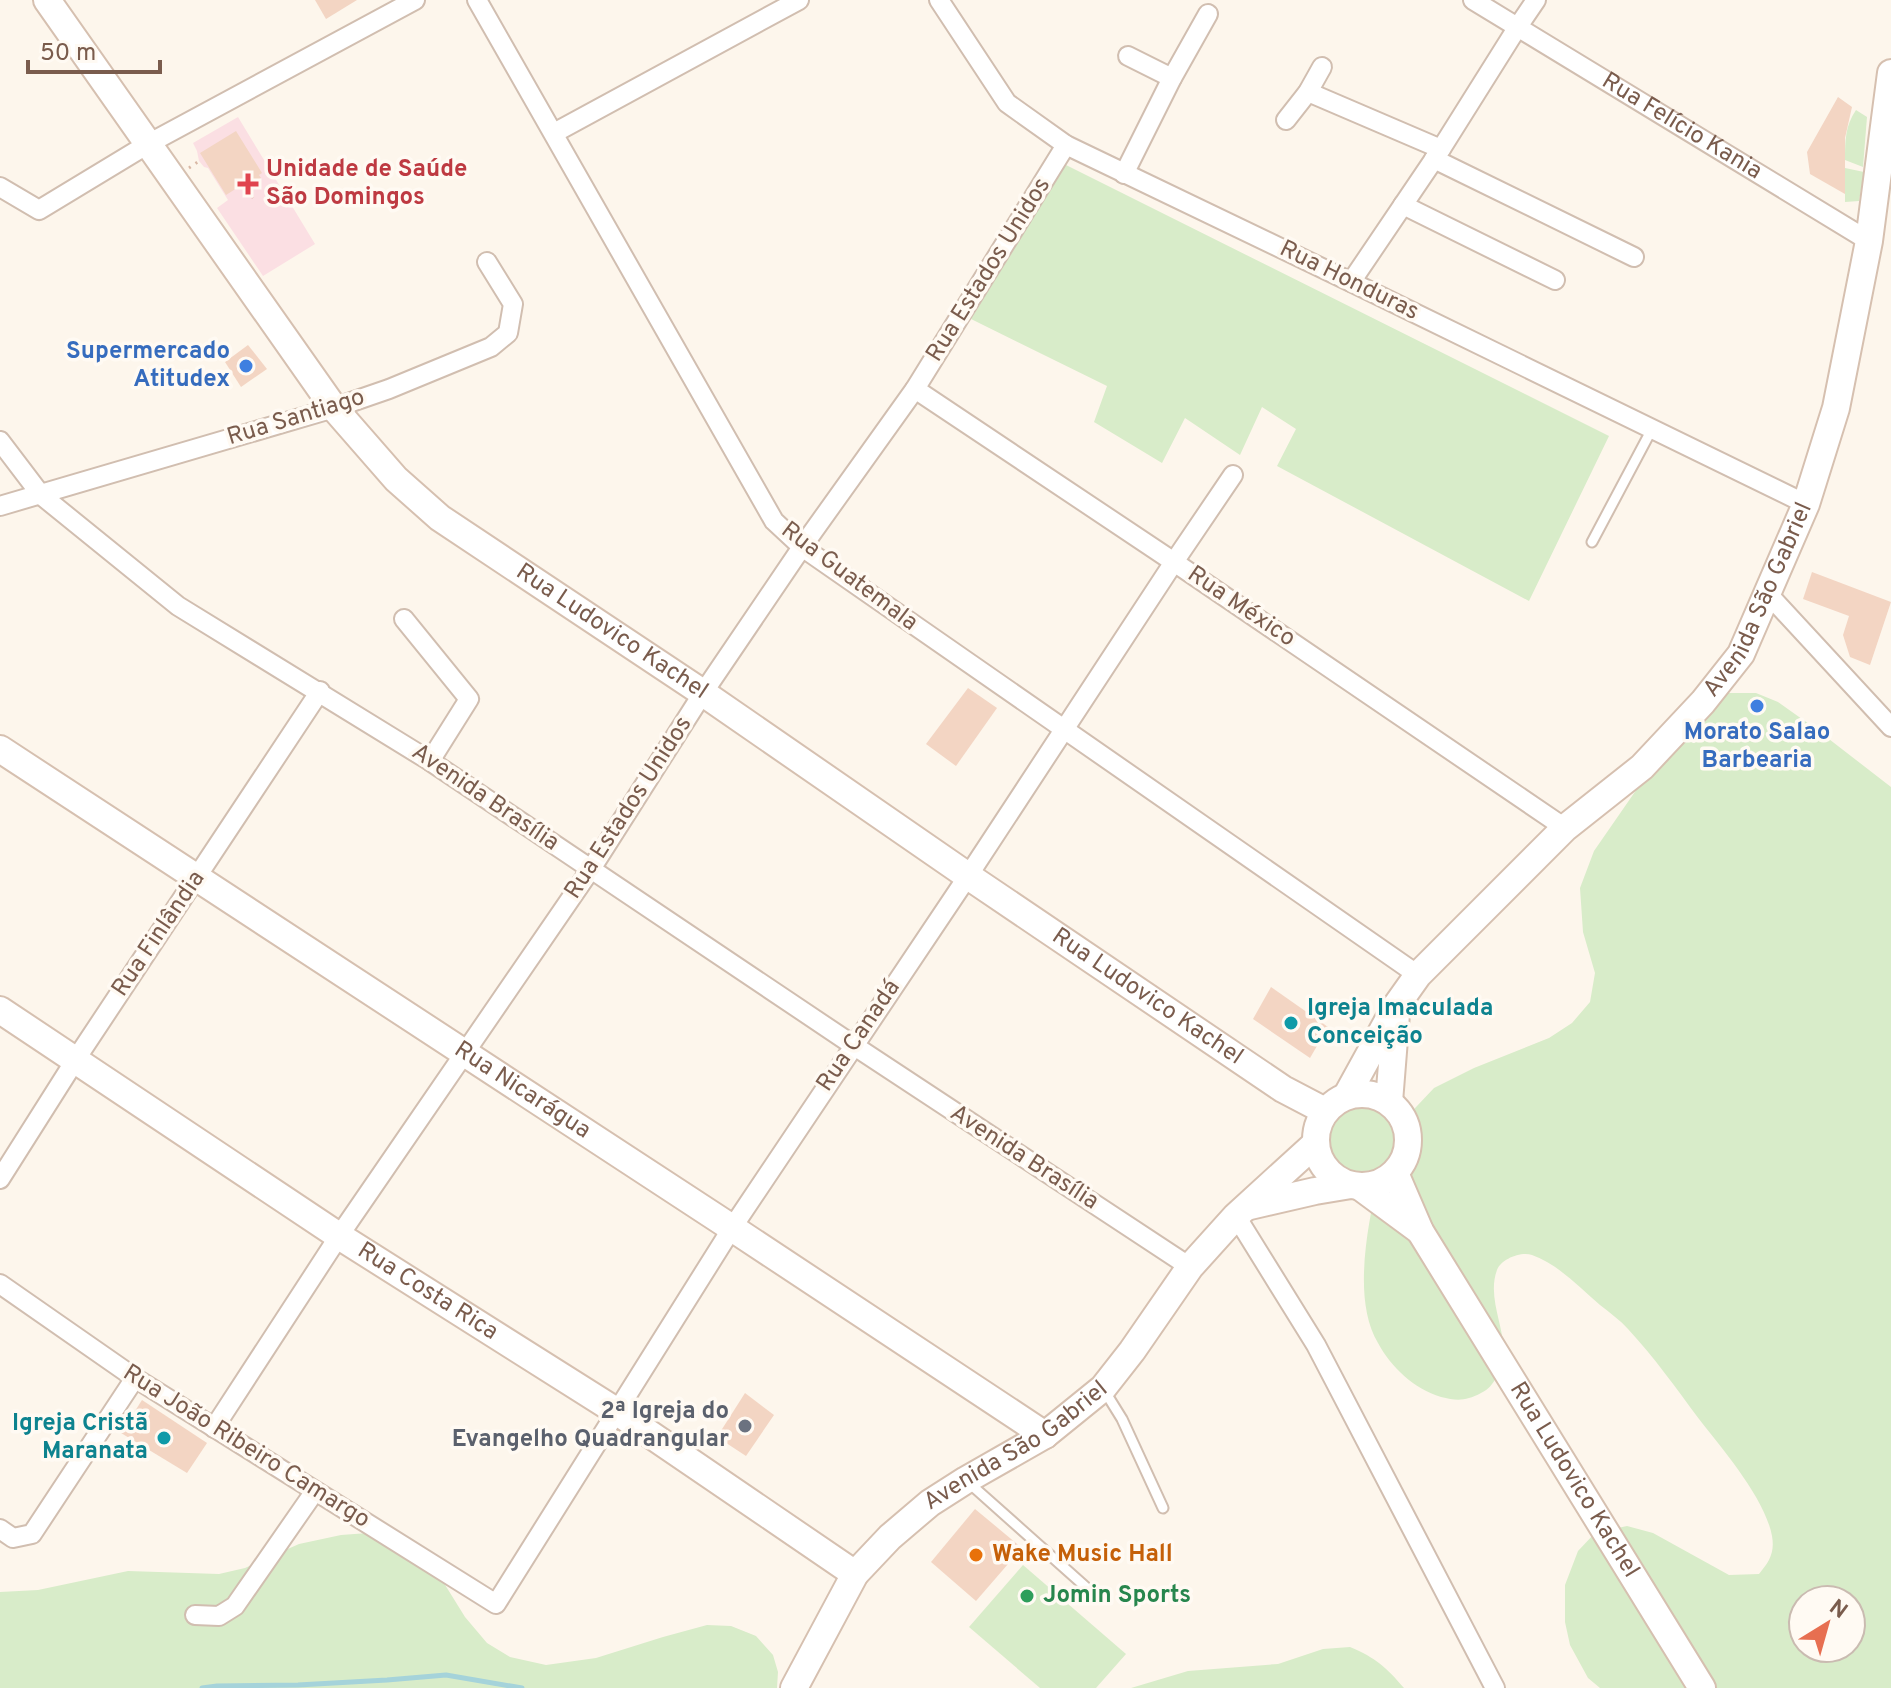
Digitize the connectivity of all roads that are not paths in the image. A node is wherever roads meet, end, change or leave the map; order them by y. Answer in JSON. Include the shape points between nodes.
{"nodes":[{"id":1,"x":47,"y":0,"type":"edge"},
{"id":2,"x":415,"y":0,"type":"edge"},
{"id":3,"x":477,"y":0,"type":"edge"},
{"id":4,"x":799,"y":0,"type":"edge"},
{"id":5,"x":939,"y":0,"type":"edge"},
{"id":6,"x":1473,"y":0,"type":"edge"},
{"id":7,"x":1536,"y":0,"type":"edge"},
{"id":8,"x":1208,"y":14,"type":"dead end"},
{"id":9,"x":1517,"y":28,"type":"junction"},
{"id":10,"x":1128,"y":56,"type":"dead end"},
{"id":11,"x":1322,"y":67,"type":"dead end"},
{"id":12,"x":1891,"y":73,"type":"edge"},
{"id":13,"x":1172,"y":78,"type":"junction"},
{"id":14,"x":1308,"y":92,"type":"junction"},
{"id":15,"x":1286,"y":120,"type":"dead end"},
{"id":16,"x":554,"y":133,"type":"junction"},
{"id":17,"x":148,"y":144,"type":"junction"},
{"id":18,"x":1066,"y":145,"type":"junction"},
{"id":19,"x":1437,"y":154,"type":"junction"},
{"id":20,"x":1124,"y":174,"type":"junction"},
{"id":21,"x":0,"y":187,"type":"edge"},
{"id":22,"x":1403,"y":205,"type":"junction"},
{"id":23,"x":1880,"y":244,"type":"edge"},
{"id":24,"x":1634,"y":257,"type":"dead end"},
{"id":25,"x":487,"y":262,"type":"dead end"},
{"id":26,"x":1555,"y":280,"type":"dead end"},
{"id":27,"x":1351,"y":282,"type":"junction"},
{"id":28,"x":915,"y":389,"type":"junction"},
{"id":29,"x":334,"y":408,"type":"junction"},
{"id":30,"x":1652,"y":429,"type":"junction"},
{"id":31,"x":0,"y":441,"type":"edge"},
{"id":32,"x":1233,"y":475,"type":"dead end"},
{"id":33,"x":41,"y":495,"type":"junction"},
{"id":34,"x":1806,"y":504,"type":"junction"},
{"id":35,"x":0,"y":506,"type":"edge"},
{"id":36,"x":1592,"y":542,"type":"dead end"},
{"id":37,"x":802,"y":547,"type":"junction"},
{"id":38,"x":1174,"y":562,"type":"junction"},
{"id":39,"x":1768,"y":594,"type":"junction"},
{"id":40,"x":404,"y":619,"type":"dead end"},
{"id":41,"x":320,"y":691,"type":"junction"},
{"id":42,"x":703,"y":693,"type":"junction"},
{"id":43,"x":1891,"y":727,"type":"edge"},
{"id":44,"x":1064,"y":730,"type":"junction"},
{"id":45,"x":0,"y":749,"type":"edge"},
{"id":46,"x":430,"y":761,"type":"junction"},
{"id":47,"x":1565,"y":828,"type":"junction"},
{"id":48,"x":591,"y":869,"type":"junction"},
{"id":49,"x":968,"y":876,"type":"junction"},
{"id":50,"x":197,"y":878,"type":"junction"},
{"id":51,"x":1418,"y":975,"type":"junction"},
{"id":52,"x":1396,"y":1006,"type":"junction"},
{"id":53,"x":0,"y":1010,"type":"edge"},
{"id":54,"x":853,"y":1045,"type":"junction"},
{"id":55,"x":464,"y":1052,"type":"junction"},
{"id":56,"x":76,"y":1059,"type":"junction"},
{"id":57,"x":1347,"y":1095,"type":"junction"},
{"id":58,"x":1389,"y":1102,"type":"junction"},
{"id":59,"x":1325,"y":1111,"type":"junction"},
{"id":60,"x":1315,"y":1144,"type":"junction"},
{"id":61,"x":1395,"y":1173,"type":"junction"},
{"id":62,"x":0,"y":1179,"type":"edge"},
{"id":63,"x":1355,"y":1186,"type":"junction"},
{"id":64,"x":1241,"y":1212,"type":"junction"},
{"id":65,"x":732,"y":1228,"type":"junction"},
{"id":66,"x":1420,"y":1231,"type":"junction"},
{"id":67,"x":339,"y":1236,"type":"junction"},
{"id":68,"x":1190,"y":1267,"type":"junction"},
{"id":69,"x":0,"y":1284,"type":"edge"},
{"id":70,"x":135,"y":1378,"type":"junction"},
{"id":71,"x":1103,"y":1388,"type":"junction"},
{"id":72,"x":616,"y":1411,"type":"junction"},
{"id":73,"x":214,"y":1428,"type":"junction"},
{"id":74,"x":1045,"y":1435,"type":"junction"},
{"id":75,"x":966,"y":1480,"type":"junction"},
{"id":76,"x":315,"y":1491,"type":"junction"},
{"id":77,"x":1163,"y":1508,"type":"dead end"},
{"id":78,"x":0,"y":1529,"type":"edge"},
{"id":79,"x":855,"y":1574,"type":"junction"},
{"id":80,"x":1097,"y":1597,"type":"dead end"},
{"id":81,"x":496,"y":1604,"type":"joint"},
{"id":82,"x":195,"y":1615,"type":"dead end"},
{"id":83,"x":794,"y":1688,"type":"edge"},
{"id":84,"x":1495,"y":1688,"type":"edge"},
{"id":85,"x":1702,"y":1688,"type":"edge"}],
"edges":[{"from":1,"to":17,"type":"main road","name":"Rua Ludovico Kachel"},
{"from":2,"to":17,"type":"street"},
{"from":3,"to":16,"type":"street","name":"Rua Guatemala"},
{"from":4,"to":16,"type":"street"},
{"from":5,"to":18,"type":"street","name":"Rua Honduras","via":[[1007,103]]},
{"from":6,"to":9,"type":"street","name":"Rua Felício Kania"},
{"from":7,"to":9,"type":"street"},
{"from":8,"to":13,"type":"street"},
{"from":9,"to":19,"type":"street"},
{"from":9,"to":23,"type":"street","name":"Rua Felício Kania"},
{"from":10,"to":13,"type":"street"},
{"from":11,"to":14,"type":"street"},
{"from":12,"to":23,"type":"main road","name":"Avenida São Gabriel"},
{"from":13,"to":20,"type":"street"},
{"from":14,"to":15,"type":"street"},
{"from":14,"to":19,"type":"street"},
{"from":16,"to":37,"type":"street","name":"Rua Guatemala","via":[[774,521]]},
{"from":17,"to":21,"type":"street","via":[[39,210]]},
{"from":17,"to":29,"type":"main road","name":"Rua Ludovico Kachel"},
{"from":18,"to":20,"type":"street","name":"Rua Honduras"},
{"from":18,"to":28,"type":"street","name":"Rua Estados Unidos"},
{"from":19,"to":22,"type":"street"},
{"from":19,"to":24,"type":"street"},
{"from":20,"to":27,"type":"street","name":"Rua Honduras"},
{"from":22,"to":26,"type":"street"},
{"from":22,"to":27,"type":"street"},
{"from":23,"to":34,"type":"main road","name":"Avenida São Gabriel"},
{"from":25,"to":29,"type":"street","name":"Rua Santiago","via":[[513,304],[508,333],[491,347]]},
{"from":27,"to":30,"type":"street","name":"Rua Honduras"},
{"from":28,"to":37,"type":"street","name":"Rua Estados Unidos"},
{"from":28,"to":38,"type":"street","name":"Rua México"},
{"from":29,"to":33,"type":"street","name":"Rua Santiago"},
{"from":29,"to":42,"type":"main road","name":"Rua Ludovico Kachel","via":[[396,479],[440,518]]},
{"from":30,"to":34,"type":"street","name":"Rua Honduras"},
{"from":30,"to":36,"type":"lane"},
{"from":31,"to":33,"type":"street","name":"Avenida Brasília"},
{"from":32,"to":38,"type":"street","name":"Rua Canadá"},
{"from":33,"to":35,"type":"street","name":"Rua Santiago"},
{"from":33,"to":41,"type":"street","name":"Avenida Brasília","via":[[178,606]]},
{"from":34,"to":39,"type":"main road","name":"Avenida São Gabriel"},
{"from":37,"to":42,"type":"street","name":"Rua Estados Unidos"},
{"from":37,"to":44,"type":"street","name":"Rua Guatemala"},
{"from":38,"to":44,"type":"street","name":"Rua Canadá"},
{"from":38,"to":47,"type":"street","name":"Rua México"},
{"from":39,"to":43,"type":"street"},
{"from":39,"to":47,"type":"main road","name":"Avenida São Gabriel","via":[[1741,654],[1703,702],[1642,767]]},
{"from":40,"to":46,"type":"street","via":[[469,699]]},
{"from":41,"to":46,"type":"street","name":"Avenida Brasília"},
{"from":41,"to":50,"type":"street","name":"Rua Finlândia"},
{"from":42,"to":48,"type":"street","name":"Rua Estados Unidos"},
{"from":42,"to":49,"type":"main road","name":"Rua Ludovico Kachel"},
{"from":44,"to":49,"type":"street","name":"Rua Canadá"},
{"from":44,"to":51,"type":"street","name":"Rua Guatemala"},
{"from":45,"to":50,"type":"main road","name":"Rua Nicarágua"},
{"from":46,"to":48,"type":"street","name":"Avenida Brasília"},
{"from":47,"to":51,"type":"main road","name":"Avenida São Gabriel"},
{"from":48,"to":54,"type":"street","name":"Avenida Brasília"},
{"from":48,"to":55,"type":"street","name":"Rua Estados Unidos"},
{"from":49,"to":54,"type":"street","name":"Rua Canadá"},
{"from":49,"to":59,"type":"main road","name":"Rua Ludovico Kachel","via":[[1283,1089]]},
{"from":50,"to":55,"type":"main road","name":"Rua Nicarágua"},
{"from":50,"to":56,"type":"street","name":"Rua Finlândia"},
{"from":51,"to":52,"type":"main road","name":"Avenida São Gabriel"},
{"from":52,"to":57,"type":"main road","name":"Avenida São Gabriel"},
{"from":52,"to":58,"type":"main road"},
{"from":53,"to":56,"type":"main road","name":"Rua Costa Rica"},
{"from":54,"to":65,"type":"street","name":"Rua Canadá"},
{"from":54,"to":68,"type":"street","name":"Avenida Brasília"},
{"from":55,"to":65,"type":"main road","name":"Rua Nicarágua"},
{"from":55,"to":67,"type":"street","name":"Rua Estados Unidos"},
{"from":56,"to":62,"type":"street","name":"Rua Finlândia"},
{"from":56,"to":67,"type":"main road","name":"Rua Costa Rica"},
{"from":57,"to":58,"type":"main road","via":[[1369,1093]]},
{"from":57,"to":59,"type":"main road"},
{"from":58,"to":61,"type":"main road","via":[[1408,1128],[1405,1160]]},
{"from":59,"to":60,"type":"main road"},
{"from":60,"to":63,"type":"main road","via":[[1334,1177]]},
{"from":60,"to":64,"type":"main road","name":"Avenida São Gabriel"},
{"from":61,"to":63,"type":"main road","via":[[1372,1186]]},
{"from":61,"to":66,"type":"main road","name":"Rua Ludovico Kachel"},
{"from":63,"to":64,"type":"main road","via":[[1315,1191]]},
{"from":63,"to":66,"type":"main road","name":"Rua Ludovico Kachel"},
{"from":64,"to":68,"type":"main road","name":"Avenida São Gabriel"},
{"from":64,"to":84,"type":"street"},
{"from":65,"to":72,"type":"street","name":"Rua Canadá"},
{"from":65,"to":74,"type":"main road","name":"Rua Nicarágua"},
{"from":66,"to":85,"type":"main road","name":"Rua Ludovico Kachel"},
{"from":67,"to":72,"type":"main road","name":"Rua Costa Rica"},
{"from":67,"to":73,"type":"street","name":"Rua Estados Unidos"},
{"from":68,"to":71,"type":"main road","name":"Avenida São Gabriel"},
{"from":69,"to":70,"type":"street","name":"Rua João Ribeiro Camargo"},
{"from":70,"to":73,"type":"street","name":"Rua João Ribeiro Camargo"},
{"from":70,"to":78,"type":"street","via":[[32,1534],[13,1538]]},
{"from":71,"to":74,"type":"main road","name":"Avenida São Gabriel"},
{"from":71,"to":77,"type":"lane"},
{"from":72,"to":79,"type":"main road","name":"Rua Costa Rica"},
{"from":72,"to":81,"type":"street","name":"Rua Canadá"},
{"from":73,"to":76,"type":"street","name":"Rua João Ribeiro Camargo"},
{"from":74,"to":75,"type":"main road","name":"Avenida São Gabriel"},
{"from":75,"to":79,"type":"main road","name":"Avenida São Gabriel","via":[[930,1503]]},
{"from":75,"to":80,"type":"lane"},
{"from":76,"to":81,"type":"street","name":"Rua João Ribeiro Camargo"},
{"from":76,"to":82,"type":"street","via":[[235,1606],[219,1616]]},
{"from":79,"to":83,"type":"main road","name":"Avenida São Gabriel"}]}
